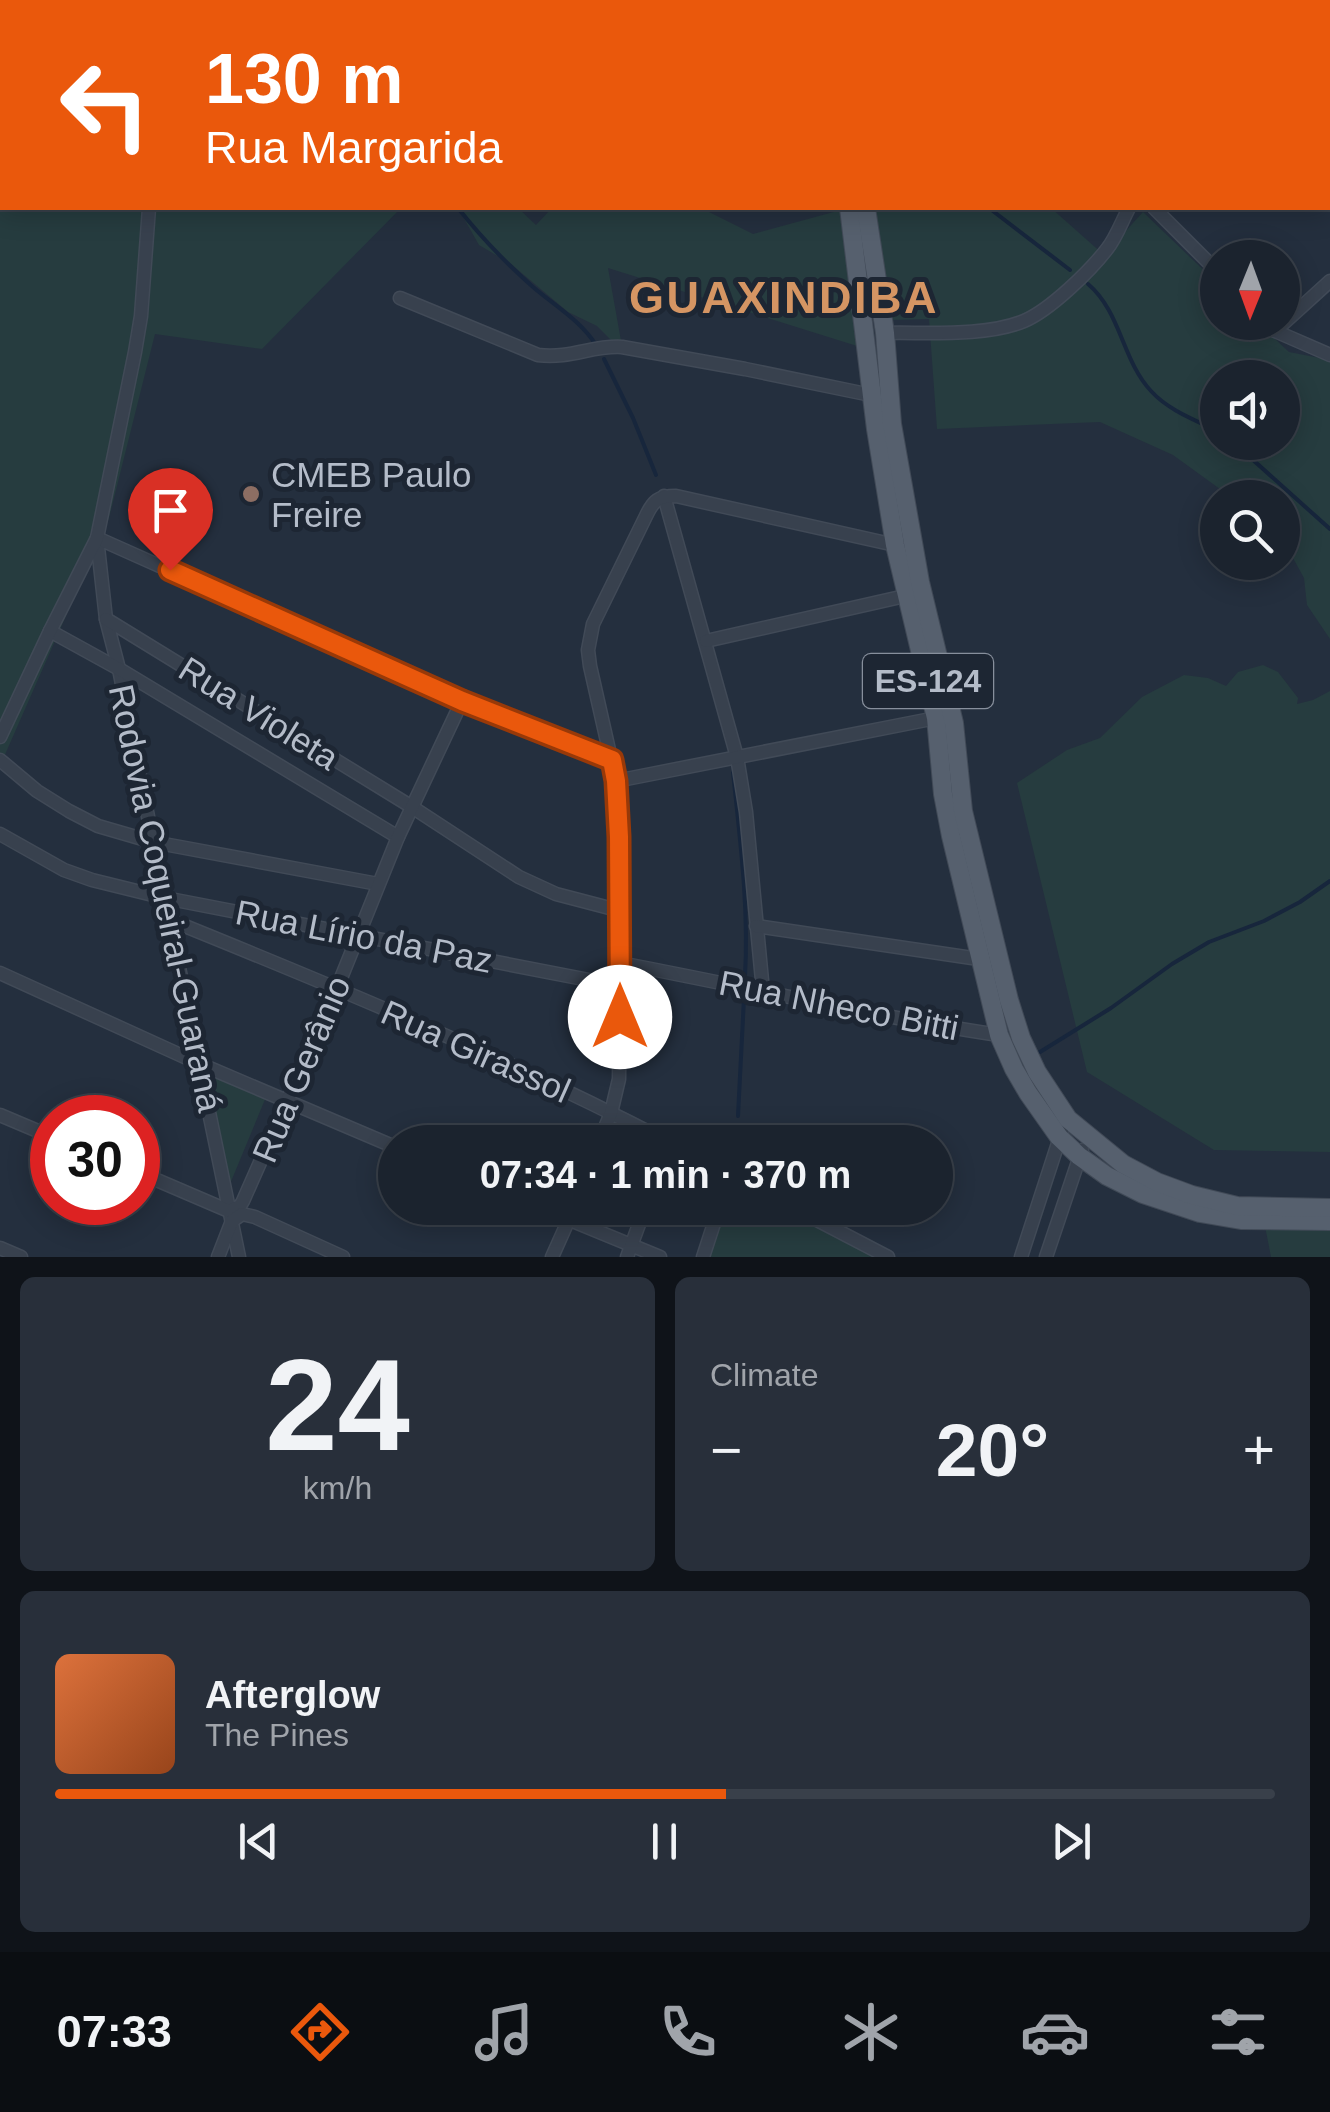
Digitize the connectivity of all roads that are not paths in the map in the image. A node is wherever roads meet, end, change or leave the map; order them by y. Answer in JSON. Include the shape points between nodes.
{"nodes":[{"id":1,"x":149,"y":210,"type":"edge"},
{"id":2,"x":849,"y":210,"type":"edge"},
{"id":3,"x":866,"y":210,"type":"edge"},
{"id":4,"x":1127,"y":210,"type":"edge"},
{"id":5,"x":1156,"y":210,"type":"edge"},
{"id":6,"x":1200,"y":254,"type":"edge"},
{"id":7,"x":1330,"y":280,"type":"edge"},
{"id":8,"x":400,"y":298,"type":"dead end"},
{"id":9,"x":1300,"y":303,"type":"edge"},
{"id":10,"x":884,"y":333,"type":"junction"},
{"id":11,"x":1299,"y":340,"type":"edge"},
{"id":12,"x":1330,"y":356,"type":"edge"},
{"id":13,"x":871,"y":395,"type":"junction"},
{"id":14,"x":664,"y":496,"type":"junction"},
{"id":15,"x":98,"y":538,"type":"junction"},
{"id":16,"x":895,"y":545,"type":"junction"},
{"id":17,"x":906,"y":596,"type":"junction"},
{"id":18,"x":106,"y":619,"type":"junction"},
{"id":19,"x":50,"y":631,"type":"junction"},
{"id":20,"x":706,"y":640,"type":"junction"},
{"id":21,"x":119,"y":669,"type":"junction"},
{"id":22,"x":462,"y":701,"type":"junction"},
{"id":23,"x":936,"y":718,"type":"junction"},
{"id":24,"x":0,"y":737,"type":"edge"},
{"id":25,"x":737,"y":757,"type":"junction"},
{"id":26,"x":0,"y":760,"type":"edge"},
{"id":27,"x":612,"y":760,"type":"junction"},
{"id":28,"x":616,"y":781,"type":"junction"},
{"id":29,"x":412,"y":806,"type":"junction"},
{"id":30,"x":0,"y":834,"type":"edge"},
{"id":31,"x":398,"y":838,"type":"junction"},
{"id":32,"x":153,"y":842,"type":"junction"},
{"id":33,"x":378,"y":884,"type":"junction"},
{"id":34,"x":165,"y":898,"type":"junction"},
{"id":35,"x":620,"y":912,"type":"junction"},
{"id":36,"x":170,"y":920,"type":"junction"},
{"id":37,"x":756,"y":926,"type":"junction"},
{"id":38,"x":358,"y":934,"type":"junction"},
{"id":39,"x":979,"y":959,"type":"junction"},
{"id":40,"x":620,"y":963,"type":"junction"},
{"id":41,"x":0,"y":973,"type":"edge"},
{"id":42,"x":620,"y":986,"type":"junction"},
{"id":43,"x":336,"y":988,"type":"junction"},
{"id":44,"x":762,"y":990,"type":"junction"},
{"id":45,"x":999,"y":1036,"type":"junction"},
{"id":46,"x":200,"y":1064,"type":"junction"},
{"id":47,"x":286,"y":1101,"type":"junction"},
{"id":48,"x":611,"y":1112,"type":"junction"},
{"id":49,"x":0,"y":1115,"type":"edge"},
{"id":50,"x":1068,"y":1119,"type":"junction"},
{"id":51,"x":606,"y":1125,"type":"edge"},
{"id":52,"x":636,"y":1125,"type":"edge"},
{"id":53,"x":30,"y":1128,"type":"edge"},
{"id":54,"x":1088,"y":1136,"type":"junction"},
{"id":55,"x":1060,"y":1137,"type":"junction"},
{"id":56,"x":378,"y":1140,"type":"edge"},
{"id":57,"x":1079,"y":1156,"type":"junction"},
{"id":58,"x":160,"y":1183,"type":"edge"},
{"id":59,"x":1330,"y":1208,"type":"edge"},
{"id":60,"x":230,"y":1216,"type":"junction"},
{"id":61,"x":1330,"y":1221,"type":"edge"},
{"id":62,"x":567,"y":1225,"type":"edge"},
{"id":63,"x":590,"y":1225,"type":"edge"},
{"id":64,"x":639,"y":1225,"type":"edge"},
{"id":65,"x":713,"y":1225,"type":"edge"},
{"id":66,"x":827,"y":1225,"type":"edge"},
{"id":67,"x":0,"y":1248,"type":"edge"},
{"id":68,"x":629,"y":1250,"type":"edge"},
{"id":69,"x":22,"y":1257,"type":"edge"},
{"id":70,"x":218,"y":1257,"type":"edge"},
{"id":71,"x":239,"y":1257,"type":"edge"},
{"id":72,"x":342,"y":1257,"type":"edge"},
{"id":73,"x":552,"y":1257,"type":"edge"},
{"id":74,"x":660,"y":1257,"type":"edge"},
{"id":75,"x":702,"y":1257,"type":"edge"},
{"id":76,"x":888,"y":1257,"type":"edge"},
{"id":77,"x":1021,"y":1257,"type":"edge"},
{"id":78,"x":1046,"y":1257,"type":"edge"}],
"edges":[{"from":1,"to":15,"type":"street","via":[[141,316]]},
{"from":2,"to":13,"type":"main road","number":"ES-124"},
{"from":3,"to":10,"type":"main road","number":"ES-124"},
{"from":4,"to":10,"type":"street","via":[[1108,248],[1046,308],[1024,320],[962,332]]},
{"from":5,"to":6,"type":"street"},
{"from":7,"to":9,"type":"street"},
{"from":8,"to":13,"type":"street","via":[[538,355],[622,348]]},
{"from":10,"to":50,"type":"main road","number":"ES-124","via":[[895,443],[954,723],[963,811],[1008,1000],[1040,1076]]},
{"from":11,"to":12,"type":"street"},
{"from":13,"to":16,"type":"main road","number":"ES-124"},
{"from":14,"to":16,"type":"street"},
{"from":14,"to":20,"type":"street"},
{"from":14,"to":27,"type":"street","via":[[653,502],[593,624],[590,666]]},
{"from":15,"to":18,"type":"street","name":"Rodovia Coqueiral-Guaraná"},
{"from":15,"to":19,"type":"street"},
{"from":15,"to":22,"type":"street"},
{"from":16,"to":17,"type":"main road","number":"ES-124"},
{"from":17,"to":20,"type":"street"},
{"from":17,"to":23,"type":"main road","number":"ES-124"},
{"from":18,"to":21,"type":"street","name":"Rodovia Coqueiral-Guaraná"},
{"from":18,"to":29,"type":"street","name":"Rua Violeta"},
{"from":19,"to":21,"type":"street","name":"Rua Violeta"},
{"from":19,"to":24,"type":"street"},
{"from":20,"to":25,"type":"street"},
{"from":21,"to":31,"type":"street","name":"Rua Violeta"},
{"from":21,"to":32,"type":"street","name":"Rodovia Coqueiral-Guaraná"},
{"from":22,"to":27,"type":"street"},
{"from":22,"to":29,"type":"street","name":"Rua Gerânio"},
{"from":23,"to":25,"type":"street"},
{"from":23,"to":39,"type":"main road","number":"ES-124","via":[[947,816]]},
{"from":25,"to":28,"type":"street"},
{"from":25,"to":37,"type":"street"},
{"from":26,"to":32,"type":"street","via":[[69,811]]},
{"from":27,"to":28,"type":"street"},
{"from":28,"to":35,"type":"street"},
{"from":29,"to":31,"type":"street","name":"Rua Gerânio"},
{"from":29,"to":35,"type":"street","name":"Rua Violeta","via":[[539,888]]},
{"from":30,"to":34,"type":"street","name":"Rua Lírio da Paz","via":[[64,870]]},
{"from":31,"to":33,"type":"street","name":"Rua Gerânio"},
{"from":32,"to":33,"type":"street"},
{"from":32,"to":34,"type":"street","name":"Rodovia Coqueiral-Guaraná"},
{"from":33,"to":38,"type":"street","name":"Rua Gerânio"},
{"from":34,"to":36,"type":"street","name":"Rodovia Coqueiral-Guaraná"},
{"from":34,"to":38,"type":"street","name":"Rua Lírio da Paz"},
{"from":35,"to":40,"type":"street"},
{"from":36,"to":43,"type":"street","name":"Rua Girassol"},
{"from":36,"to":46,"type":"street","name":"Rodovia Coqueiral-Guaraná"},
{"from":37,"to":39,"type":"street"},
{"from":37,"to":44,"type":"street"},
{"from":38,"to":42,"type":"street","name":"Rua Lírio da Paz"},
{"from":38,"to":43,"type":"street","name":"Rua Gerânio"},
{"from":39,"to":45,"type":"main road","number":"ES-124"},
{"from":40,"to":42,"type":"street"},
{"from":40,"to":44,"type":"street","name":"Rua Nheco Bitti"},
{"from":41,"to":46,"type":"street"},
{"from":42,"to":48,"type":"street","via":[[619,1080]]},
{"from":43,"to":47,"type":"street","name":"Rua Gerânio"},
{"from":43,"to":48,"type":"street","name":"Rua Girassol"},
{"from":44,"to":45,"type":"street","name":"Rua Nheco Bitti"},
{"from":45,"to":55,"type":"main road","number":"ES-124"},
{"from":46,"to":47,"type":"street"},
{"from":46,"to":60,"type":"street","name":"Rodovia Coqueiral-Guaraná"},
{"from":47,"to":56,"type":"street"},
{"from":47,"to":60,"type":"street","name":"Rua Gerânio","via":[[243,1201]]},
{"from":48,"to":51,"type":"street"},
{"from":48,"to":52,"type":"street","name":"Rua Girassol"},
{"from":49,"to":53,"type":"street"},
{"from":50,"to":54,"type":"main road","number":"ES-124"},
{"from":50,"to":55,"type":"street"},
{"from":54,"to":57,"type":"street"},
{"from":54,"to":59,"type":"main road","number":"ES-124","via":[[1123,1164],[1192,1195],[1238,1206]]},
{"from":55,"to":57,"type":"main road","number":"ES-124"},
{"from":55,"to":77,"type":"street"},
{"from":57,"to":61,"type":"main road","number":"ES-124","via":[[1144,1194],[1200,1214]]},
{"from":57,"to":78,"type":"street"},
{"from":58,"to":60,"type":"street"},
{"from":60,"to":70,"type":"street","name":"Rua Gerânio"},
{"from":60,"to":71,"type":"street","name":"Rodovia Coqueiral-Guaraná"},
{"from":60,"to":72,"type":"street","via":[[248,1215]]},
{"from":62,"to":73,"type":"street"},
{"from":63,"to":68,"type":"street"},
{"from":64,"to":68,"type":"street"},
{"from":65,"to":75,"type":"street"},
{"from":66,"to":76,"type":"street"},
{"from":67,"to":69,"type":"street"},
{"from":68,"to":74,"type":"street"}]}
